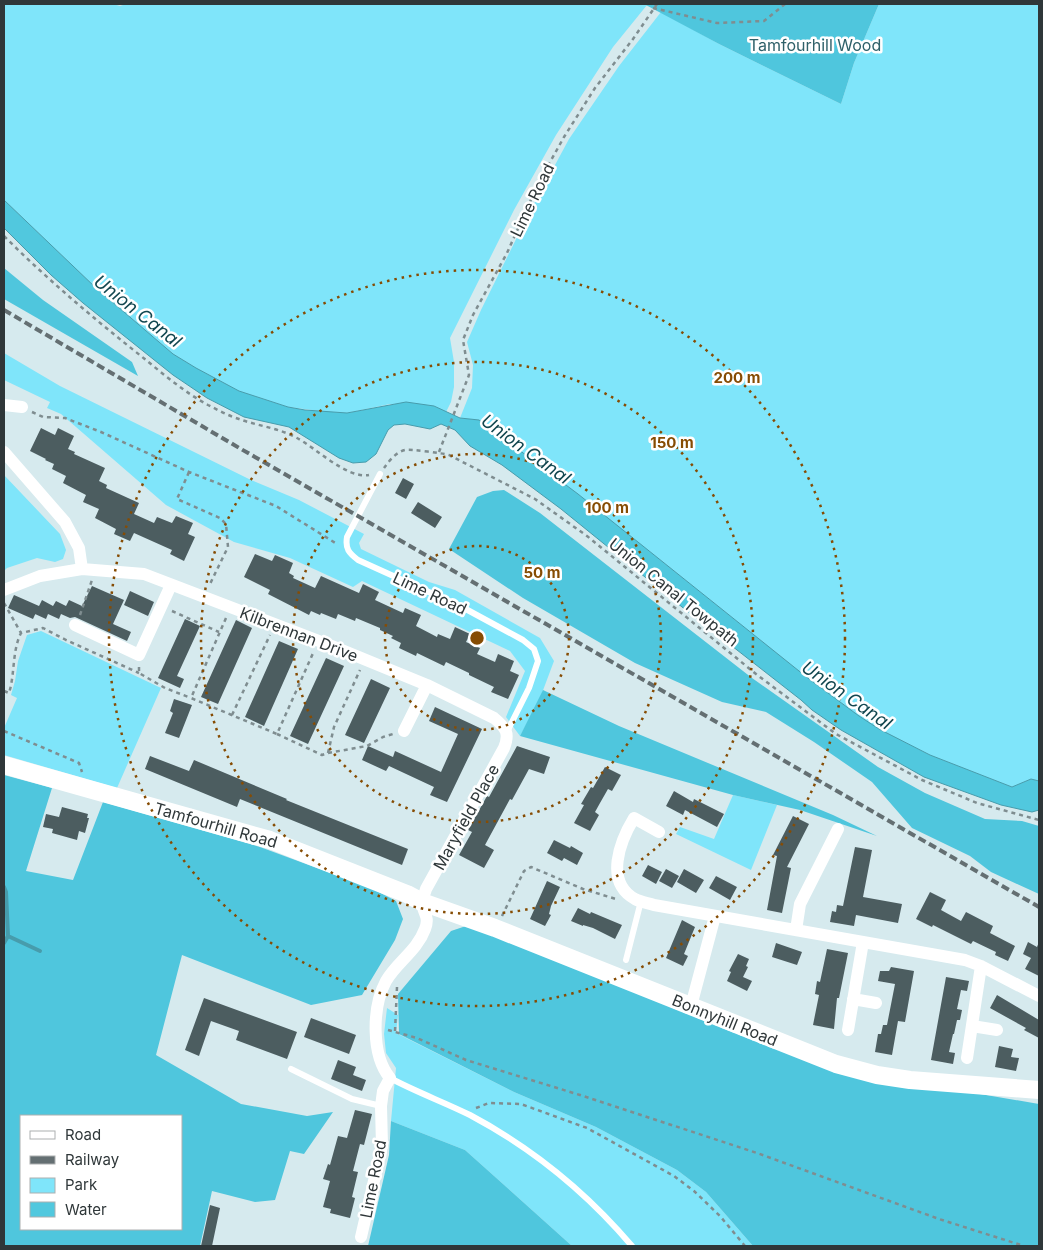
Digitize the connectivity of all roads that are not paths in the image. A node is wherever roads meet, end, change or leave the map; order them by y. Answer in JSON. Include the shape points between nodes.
{"nodes":[{"id":1,"x":4,"y":404,"type":"edge"},
{"id":2,"x":22,"y":407,"type":"road end"},
{"id":3,"x":4,"y":452,"type":"edge"},
{"id":4,"x":380,"y":474,"type":"road end"},
{"id":5,"x":88,"y":570,"type":"junction"},
{"id":6,"x":171,"y":585,"type":"junction"},
{"id":7,"x":4,"y":590,"type":"edge"},
{"id":8,"x":75,"y":625,"type":"road end"},
{"id":9,"x":426,"y":685,"type":"junction"},
{"id":10,"x":404,"y":731,"type":"dead end"},
{"id":11,"x":507,"y":732,"type":"junction"},
{"id":12,"x":4,"y":765,"type":"edge"},
{"id":13,"x":838,"y":829,"type":"dead end"},
{"id":14,"x":659,"y":832,"type":"dead end"},
{"id":15,"x":636,"y":898,"type":"junction"},
{"id":16,"x":422,"y":902,"type":"junction"},
{"id":17,"x":715,"y":916,"type":"junction"},
{"id":18,"x":796,"y":930,"type":"junction"},
{"id":19,"x":863,"y":942,"type":"junction"},
{"id":20,"x":626,"y":960,"type":"dead end"},
{"id":21,"x":981,"y":966,"type":"junction"},
{"id":22,"x":1039,"y":996,"type":"edge"},
{"id":23,"x":853,"y":999,"type":"junction"},
{"id":24,"x":876,"y":1003,"type":"dead end"},
{"id":25,"x":691,"y":1006,"type":"junction"},
{"id":26,"x":972,"y":1026,"type":"junction"},
{"id":27,"x":848,"y":1030,"type":"dead end"},
{"id":28,"x":997,"y":1030,"type":"dead end"},
{"id":29,"x":967,"y":1058,"type":"dead end"},
{"id":30,"x":291,"y":1069,"type":"dead end"},
{"id":31,"x":390,"y":1078,"type":"junction"},
{"id":32,"x":1039,"y":1090,"type":"edge"},
{"id":33,"x":381,"y":1106,"type":"junction"},
{"id":34,"x":361,"y":1237,"type":"dead end"},
{"id":35,"x":632,"y":1246,"type":"edge"}],
"edges":[{"from":1,"to":2,"type":"street"},
{"from":3,"to":5,"type":"street","via":[[66,522]]},
{"from":4,"to":11,"type":"lane","name":"Lime Road","via":[[347,537],[349,553],[462,607],[534,649],[538,661],[529,688]]},
{"from":5,"to":6,"type":"street","name":"Kilbrennan Drive","via":[[144,574]]},
{"from":5,"to":7,"type":"street","name":"Kilbrennan Drive","via":[[40,576]]},
{"from":6,"to":8,"type":"street","via":[[139,655]]},
{"from":6,"to":9,"type":"street","name":"Kilbrennan Drive"},
{"from":9,"to":10,"type":"street"},
{"from":9,"to":11,"type":"street","name":"Kilbrennan Drive","via":[[494,718]]},
{"from":11,"to":16,"type":"street","name":"Maryfield Place","via":[[504,748],[426,889]]},
{"from":12,"to":16,"type":"main road","name":"Tamfourhill Road","via":[[270,840]]},
{"from":13,"to":18,"type":"street","via":[[800,904]]},
{"from":14,"to":15,"type":"street","via":[[634,818],[624,835],[617,862],[618,878],[624,890]]},
{"from":15,"to":17,"type":"street"},
{"from":15,"to":20,"type":"lane"},
{"from":16,"to":25,"type":"main road","name":"Bonnyhill Road"},
{"from":16,"to":31,"type":"street","via":[[428,920],[425,930],[418,944],[386,981],[379,999],[376,1041]]},
{"from":17,"to":18,"type":"street"},
{"from":17,"to":25,"type":"street"},
{"from":18,"to":19,"type":"street"},
{"from":19,"to":21,"type":"street"},
{"from":19,"to":23,"type":"street"},
{"from":21,"to":22,"type":"street"},
{"from":21,"to":26,"type":"street"},
{"from":23,"to":24,"type":"street"},
{"from":23,"to":27,"type":"street"},
{"from":25,"to":32,"type":"main road","name":"Bonnyhill Road","via":[[836,1064],[877,1074],[910,1080]]},
{"from":26,"to":28,"type":"street"},
{"from":26,"to":29,"type":"street"},
{"from":30,"to":33,"type":"lane","via":[[352,1099]]},
{"from":31,"to":33,"type":"street","name":"Lime Road","via":[[382,1091]]},
{"from":31,"to":35,"type":"lane","via":[[468,1114],[521,1145],[573,1186]]},
{"from":33,"to":34,"type":"street","name":"Lime Road","via":[[382,1146]]}]}
